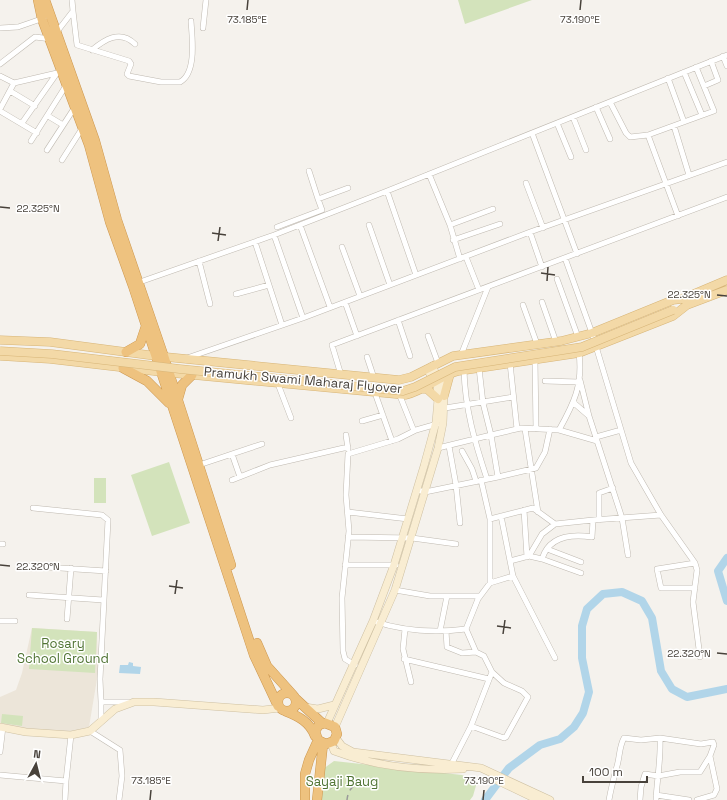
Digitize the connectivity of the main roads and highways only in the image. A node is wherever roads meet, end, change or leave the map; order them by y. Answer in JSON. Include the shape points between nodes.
{"nodes":[{"id":1,"x":38,"y":0,"type":"edge"},
{"id":2,"x":45,"y":0,"type":"edge"},
{"id":3,"x":46,"y":17,"type":"junction"},
{"id":4,"x":54,"y":37,"type":"junction"},
{"id":5,"x":79,"y":105,"type":"junction"},
{"id":6,"x":727,"y":280,"type":"edge"},
{"id":7,"x":136,"y":283,"type":"junction"},
{"id":8,"x":727,"y":290,"type":"edge"},
{"id":9,"x":685,"y":302,"type":"junction"},
{"id":10,"x":673,"y":308,"type":"junction"},
{"id":11,"x":146,"y":326,"type":"junction"},
{"id":12,"x":0,"y":340,"type":"edge"},
{"id":13,"x":0,"y":346,"type":"edge"},
{"id":14,"x":0,"y":351,"type":"edge"},
{"id":15,"x":126,"y":352,"type":"junction"},
{"id":16,"x":0,"y":356,"type":"edge"},
{"id":17,"x":160,"y":358,"type":"junction"},
{"id":18,"x":123,"y":368,"type":"junction"},
{"id":19,"x":166,"y":373,"type":"junction"},
{"id":20,"x":450,"y":374,"type":"junction"},
{"id":21,"x":192,"y":375,"type":"junction"},
{"id":22,"x":421,"y":389,"type":"junction"},
{"id":23,"x":176,"y":403,"type":"junction"},
{"id":24,"x":294,"y":697,"type":"junction"},
{"id":25,"x":281,"y":708,"type":"junction"},
{"id":26,"x":328,"y":724,"type":"junction"},
{"id":27,"x":325,"y":741,"type":"junction"},
{"id":28,"x":304,"y":800,"type":"edge"},
{"id":29,"x":317,"y":800,"type":"edge"}],
"edges":[{"from":1,"to":3,"type":"highway"},
{"from":2,"to":3,"type":"highway"},
{"from":3,"to":4,"type":"highway"},
{"from":4,"to":5,"type":"highway"},
{"from":4,"to":5,"type":"highway","via":[[60,72]]},
{"from":5,"to":7,"type":"highway","via":[[95,141]]},
{"from":5,"to":7,"type":"highway","via":[[110,222]]},
{"from":6,"to":9,"type":"main road"},
{"from":7,"to":11,"type":"highway"},
{"from":7,"to":17,"type":"highway"},
{"from":8,"to":9,"type":"main road"},
{"from":9,"to":10,"type":"main road","name":"Pramukh Swami Maharaj Flyover"},
{"from":9,"to":17,"type":"main road","via":[[673,300],[578,337],[461,355],[405,380]]},
{"from":9,"to":20,"type":"main road","via":[[673,316],[596,348]]},
{"from":10,"to":14,"type":"main road","name":"Pramukh Swami Maharaj Flyover","bridge":true,"via":[[582,347],[455,367],[415,388],[403,391],[52,354]]},
{"from":10,"to":17,"type":"main road","name":"Pramukh Swami Maharaj Flyover","via":[[580,342],[453,362],[403,385]]},
{"from":11,"to":15,"type":"highway","via":[[140,344]]},
{"from":11,"to":17,"type":"highway"},
{"from":12,"to":15,"type":"main road","via":[[50,342]]},
{"from":13,"to":17,"type":"main road","name":"Pramukh Swami Maharaj Flyover"},
{"from":15,"to":17,"type":"main road"},
{"from":16,"to":18,"type":"main road"},
{"from":17,"to":19,"type":"highway"},
{"from":18,"to":19,"type":"main road"},
{"from":18,"to":23,"type":"highway","via":[[147,381]]},
{"from":19,"to":21,"type":"main road"},
{"from":19,"to":23,"type":"highway"},
{"from":20,"to":22,"type":"main road"},
{"from":20,"to":22,"type":"main road","via":[[441,397],[427,389]]},
{"from":21,"to":22,"type":"main road","via":[[400,396]]},
{"from":21,"to":23,"type":"highway","via":[[182,385]]},
{"from":23,"to":24,"type":"highway","via":[[260,652],[267,666]]},
{"from":23,"to":25,"type":"highway","via":[[254,655]]},
{"from":24,"to":25,"type":"highway","via":[[295,707],[291,711]]},
{"from":24,"to":25,"type":"highway","via":[[288,693],[282,695],[278,700]]},
{"from":24,"to":26,"type":"highway"},
{"from":25,"to":27,"type":"highway","via":[[308,723]]},
{"from":26,"to":27,"type":"highway"},
{"from":26,"to":27,"type":"highway","via":[[315,731]]},
{"from":27,"to":28,"type":"highway","via":[[309,760],[305,774]]},
{"from":27,"to":29,"type":"highway","via":[[317,785]]}]}
